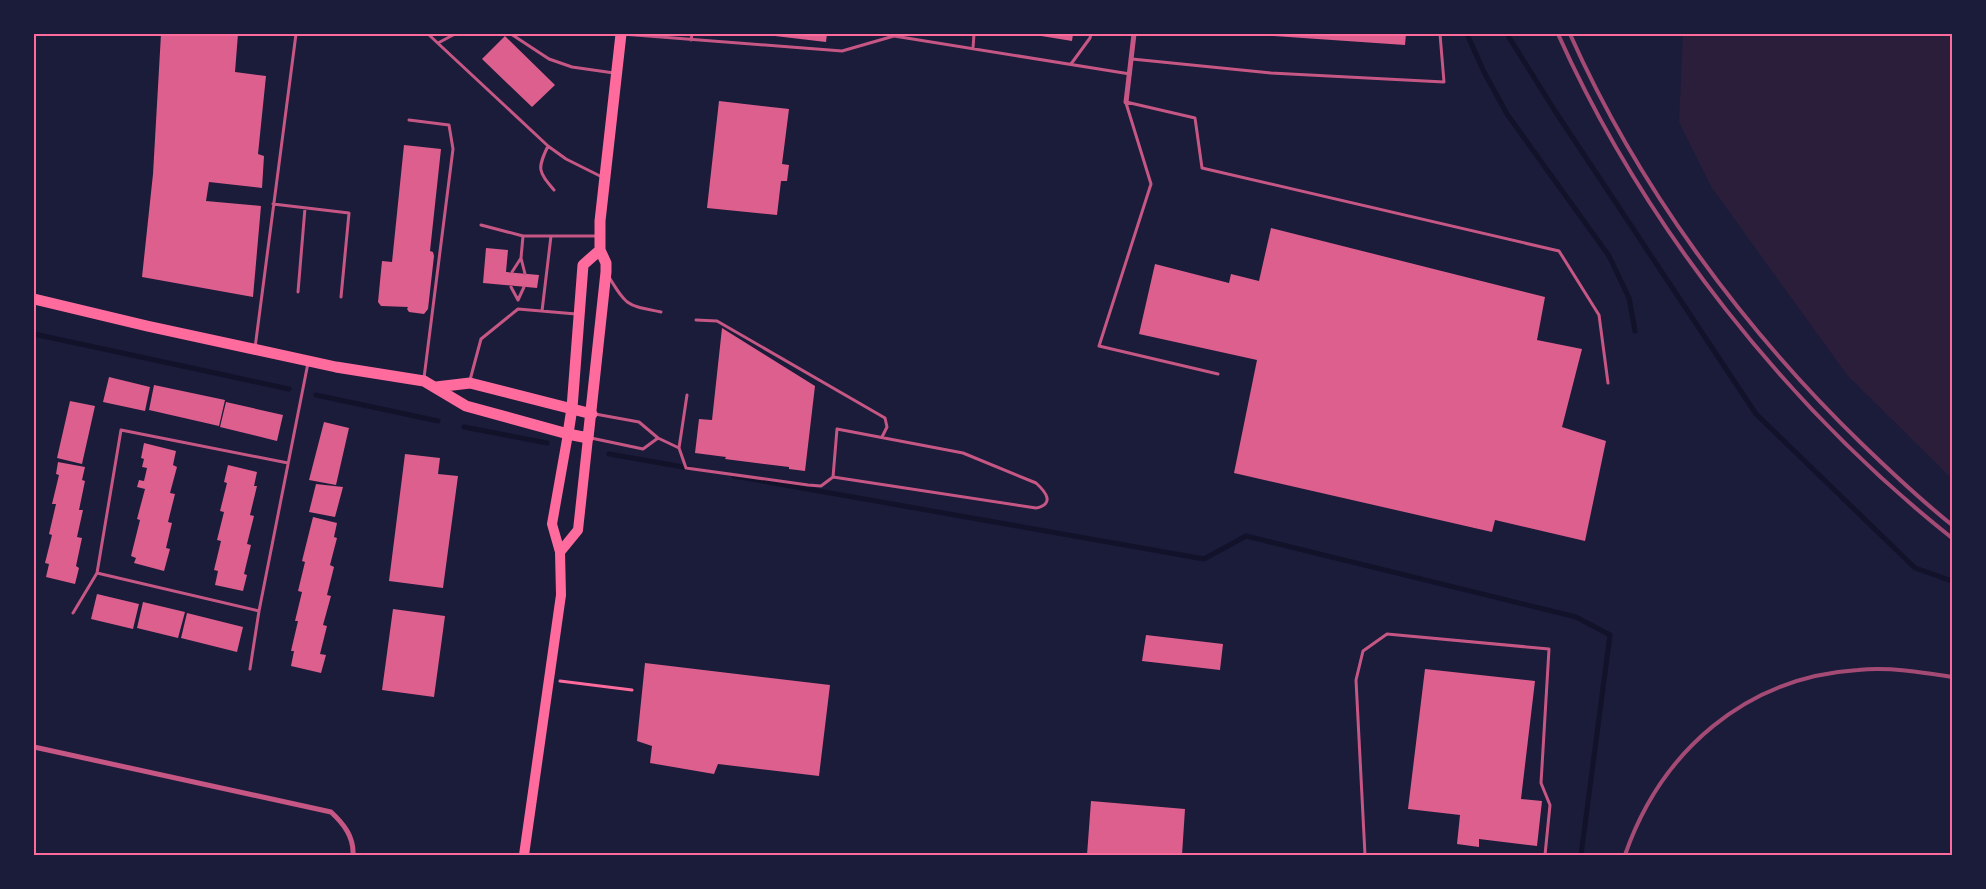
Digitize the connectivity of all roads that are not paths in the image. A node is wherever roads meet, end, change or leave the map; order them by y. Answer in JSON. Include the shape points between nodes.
{"nodes":[{"id":1,"x":296,"y":34,"type":"edge"},
{"id":2,"x":428,"y":34,"type":"edge"},
{"id":3,"x":455,"y":34,"type":"edge"},
{"id":4,"x":511,"y":34,"type":"edge"},
{"id":5,"x":621,"y":34,"type":"edge"},
{"id":6,"x":692,"y":34,"type":"edge"},
{"id":7,"x":974,"y":34,"type":"edge"},
{"id":8,"x":1091,"y":34,"type":"edge"},
{"id":9,"x":1134,"y":34,"type":"edge"},
{"id":10,"x":1440,"y":34,"type":"edge"},
{"id":11,"x":691,"y":40,"type":"junction"},
{"id":12,"x":438,"y":43,"type":"junction"},
{"id":13,"x":973,"y":48,"type":"junction"},
{"id":14,"x":1132,"y":59,"type":"junction"},
{"id":15,"x":1071,"y":64,"type":"junction"},
{"id":16,"x":616,"y":74,"type":"junction"},
{"id":17,"x":1130,"y":74,"type":"junction"},
{"id":18,"x":1126,"y":102,"type":"junction"},
{"id":19,"x":410,"y":120,"type":"dead end"},
{"id":20,"x":548,"y":146,"type":"junction"},
{"id":21,"x":604,"y":178,"type":"junction"},
{"id":22,"x":554,"y":190,"type":"dead end"},
{"id":23,"x":273,"y":204,"type":"junction"},
{"id":24,"x":305,"y":208,"type":"junction"},
{"id":25,"x":481,"y":225,"type":"dead end"},
{"id":26,"x":523,"y":236,"type":"junction"},
{"id":27,"x":551,"y":236,"type":"junction"},
{"id":28,"x":600,"y":236,"type":"junction"},
{"id":29,"x":600,"y":250,"type":"junction"},
{"id":30,"x":521,"y":258,"type":"junction"},
{"id":31,"x":512,"y":272,"type":"dead end"},
{"id":32,"x":606,"y":272,"type":"junction"},
{"id":33,"x":526,"y":274,"type":"dead end"},
{"id":34,"x":511,"y":287,"type":"dead end"},
{"id":35,"x":524,"y":288,"type":"dead end"},
{"id":36,"x":298,"y":292,"type":"dead end"},
{"id":37,"x":341,"y":297,"type":"dead end"},
{"id":38,"x":34,"y":299,"type":"edge"},
{"id":39,"x":518,"y":300,"type":"junction"},
{"id":40,"x":518,"y":309,"type":"junction"},
{"id":41,"x":542,"y":311,"type":"junction"},
{"id":42,"x":661,"y":312,"type":"dead end"},
{"id":43,"x":579,"y":314,"type":"junction"},
{"id":44,"x":696,"y":320,"type":"dead end"},
{"id":45,"x":255,"y":349,"type":"junction"},
{"id":46,"x":309,"y":361,"type":"junction"},
{"id":47,"x":1218,"y":374,"type":"dead end"},
{"id":48,"x":424,"y":381,"type":"junction"},
{"id":49,"x":470,"y":383,"type":"junction"},
{"id":50,"x":1608,"y":383,"type":"dead end"},
{"id":51,"x":436,"y":387,"type":"junction"},
{"id":52,"x":687,"y":395,"type":"dead end"},
{"id":53,"x":572,"y":408,"type":"junction"},
{"id":54,"x":592,"y":414,"type":"junction"},
{"id":55,"x":568,"y":434,"type":"junction"},
{"id":56,"x":882,"y":437,"type":"junction"},
{"id":57,"x":588,"y":438,"type":"junction"},
{"id":58,"x":658,"y":438,"type":"junction"},
{"id":59,"x":679,"y":448,"type":"junction"},
{"id":60,"x":288,"y":463,"type":"junction"},
{"id":61,"x":832,"y":477,"type":"junction"},
{"id":62,"x":560,"y":552,"type":"junction"},
{"id":63,"x":97,"y":572,"type":"junction"},
{"id":64,"x":259,"y":611,"type":"junction"},
{"id":65,"x":73,"y":613,"type":"dead end"},
{"id":66,"x":250,"y":669,"type":"dead end"},
{"id":67,"x":34,"y":746,"type":"edge"},
{"id":68,"x":353,"y":855,"type":"edge"},
{"id":69,"x":524,"y":855,"type":"edge"},
{"id":70,"x":1364,"y":855,"type":"edge"},
{"id":71,"x":1545,"y":855,"type":"edge"}],
"edges":[{"from":1,"to":23,"type":"lane"},
{"from":2,"to":12,"type":"lane"},
{"from":3,"to":12,"type":"lane"},
{"from":4,"to":16,"type":"lane","via":[[549,59],[572,67]]},
{"from":5,"to":11,"type":"lane"},
{"from":5,"to":16,"type":"main road"},
{"from":6,"to":11,"type":"lane"},
{"from":7,"to":13,"type":"lane"},
{"from":8,"to":15,"type":"lane"},
{"from":9,"to":14,"type":"street"},
{"from":10,"to":14,"type":"lane","via":[[1444,82],[1271,73]]},
{"from":11,"to":13,"type":"lane","via":[[842,51],[894,36]]},
{"from":12,"to":20,"type":"lane"},
{"from":13,"to":15,"type":"lane"},
{"from":14,"to":17,"type":"street"},
{"from":15,"to":17,"type":"lane"},
{"from":16,"to":21,"type":"main road"},
{"from":17,"to":18,"type":"street"},
{"from":18,"to":47,"type":"lane","via":[[1151,184],[1099,346]]},
{"from":18,"to":50,"type":"lane","via":[[1195,118],[1202,168],[1558,252],[1598,315]]},
{"from":19,"to":48,"type":"lane","via":[[449,125],[453,149]]},
{"from":20,"to":21,"type":"lane"},
{"from":20,"to":22,"type":"lane","via":[[540,169]]},
{"from":21,"to":28,"type":"main road"},
{"from":23,"to":24,"type":"lane"},
{"from":23,"to":45,"type":"lane"},
{"from":24,"to":36,"type":"lane"},
{"from":24,"to":37,"type":"lane","via":[[349,213]]},
{"from":25,"to":26,"type":"lane"},
{"from":26,"to":27,"type":"lane"},
{"from":26,"to":30,"type":"lane"},
{"from":27,"to":28,"type":"lane"},
{"from":27,"to":41,"type":"lane"},
{"from":28,"to":29,"type":"main road"},
{"from":29,"to":32,"type":"main road"},
{"from":29,"to":43,"type":"main road","via":[[583,265]]},
{"from":30,"to":31,"type":"lane"},
{"from":30,"to":33,"type":"lane"},
{"from":32,"to":42,"type":"lane","via":[[627,303]]},
{"from":32,"to":54,"type":"main road"},
{"from":34,"to":39,"type":"lane"},
{"from":35,"to":39,"type":"lane"},
{"from":38,"to":45,"type":"main road"},
{"from":39,"to":40,"type":"lane"},
{"from":40,"to":41,"type":"lane"},
{"from":40,"to":49,"type":"lane","via":[[481,339]]},
{"from":41,"to":43,"type":"lane"},
{"from":43,"to":53,"type":"main road"},
{"from":44,"to":56,"type":"lane","via":[[717,321],[884,418],[887,427]]},
{"from":45,"to":46,"type":"main road"},
{"from":46,"to":48,"type":"main road"},
{"from":46,"to":60,"type":"lane"},
{"from":48,"to":51,"type":"main road"},
{"from":49,"to":51,"type":"main road"},
{"from":49,"to":53,"type":"main road"},
{"from":51,"to":55,"type":"main road","via":[[466,406]]},
{"from":52,"to":59,"type":"lane"},
{"from":53,"to":54,"type":"main road"},
{"from":53,"to":55,"type":"main road"},
{"from":54,"to":57,"type":"main road"},
{"from":54,"to":58,"type":"lane","via":[[639,422]]},
{"from":55,"to":57,"type":"main road"},
{"from":55,"to":62,"type":"main road","via":[[552,524]]},
{"from":56,"to":61,"type":"lane","via":[[837,429]]},
{"from":56,"to":61,"type":"lane","via":[[964,453],[1036,484],[1043,490],[1046,503],[1036,508]]},
{"from":57,"to":58,"type":"lane","via":[[644,448]]},
{"from":57,"to":62,"type":"main road","via":[[578,530]]},
{"from":58,"to":59,"type":"lane"},
{"from":59,"to":61,"type":"lane","via":[[686,468],[808,486],[821,486]]},
{"from":60,"to":63,"type":"lane","via":[[121,430]]},
{"from":60,"to":64,"type":"lane"},
{"from":62,"to":69,"type":"main road","via":[[561,595]]},
{"from":63,"to":64,"type":"lane"},
{"from":63,"to":65,"type":"lane"},
{"from":64,"to":66,"type":"lane"},
{"from":67,"to":68,"type":"street","via":[[331,812],[345,825],[354,845]]},
{"from":70,"to":71,"type":"lane","via":[[1356,680],[1363,651],[1387,634],[1549,649],[1541,783],[1550,804]]}]}
